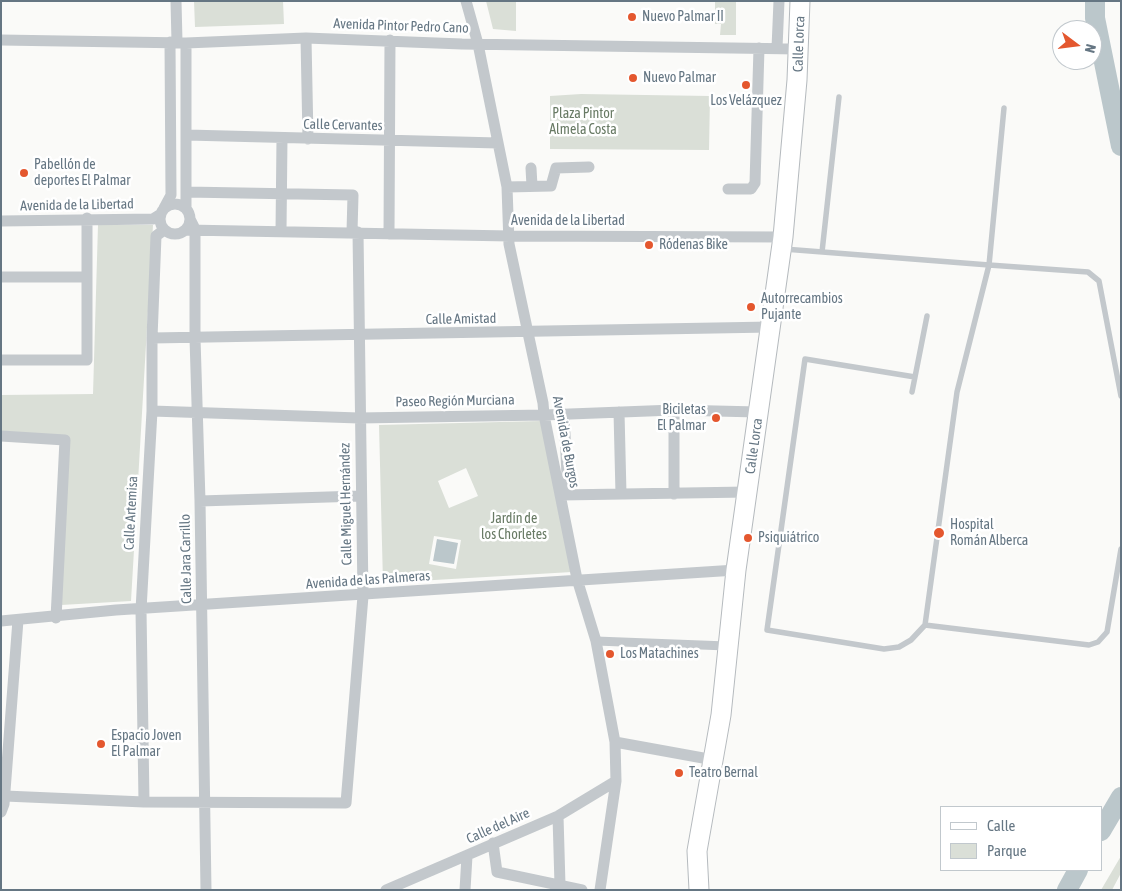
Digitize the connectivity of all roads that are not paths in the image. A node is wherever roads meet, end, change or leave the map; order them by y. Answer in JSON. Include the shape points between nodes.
{"nodes":[{"id":1,"x":176,"y":1,"type":"edge"},
{"id":2,"x":466,"y":1,"type":"edge"},
{"id":3,"x":779,"y":1,"type":"edge"},
{"id":4,"x":800,"y":1,"type":"edge"},
{"id":5,"x":306,"y":38,"type":"junction"},
{"id":6,"x":1,"y":40,"type":"edge"},
{"id":7,"x":390,"y":40,"type":"junction"},
{"id":8,"x":178,"y":42,"type":"junction"},
{"id":9,"x":478,"y":44,"type":"junction"},
{"id":10,"x":759,"y":48,"type":"junction"},
{"id":11,"x":776,"y":48,"type":"junction"},
{"id":12,"x":799,"y":49,"type":"junction"},
{"id":13,"x":839,"y":97,"type":"dead end"},
{"id":14,"x":1004,"y":108,"type":"dead end"},
{"id":15,"x":187,"y":136,"type":"junction"},
{"id":16,"x":282,"y":138,"type":"junction"},
{"id":17,"x":308,"y":139,"type":"junction"},
{"id":18,"x":388,"y":140,"type":"junction"},
{"id":19,"x":498,"y":143,"type":"junction"},
{"id":20,"x":588,"y":167,"type":"dead end"},
{"id":21,"x":531,"y":168,"type":"dead end"},
{"id":22,"x":532,"y":186,"type":"junction"},
{"id":23,"x":507,"y":188,"type":"junction"},
{"id":24,"x":728,"y":188,"type":"dead end"},
{"id":25,"x":187,"y":192,"type":"junction"},
{"id":26,"x":282,"y":194,"type":"junction"},
{"id":27,"x":87,"y":218,"type":"junction"},
{"id":28,"x":161,"y":219,"type":"junction"},
{"id":29,"x":1,"y":221,"type":"edge"},
{"id":30,"x":189,"y":222,"type":"junction"},
{"id":31,"x":281,"y":231,"type":"junction"},
{"id":32,"x":355,"y":232,"type":"junction"},
{"id":33,"x":389,"y":234,"type":"junction"},
{"id":34,"x":510,"y":236,"type":"junction"},
{"id":35,"x":783,"y":243,"type":"junction"},
{"id":36,"x":822,"y":252,"type":"junction"},
{"id":37,"x":988,"y":265,"type":"junction"},
{"id":38,"x":1,"y":277,"type":"edge"},
{"id":39,"x":87,"y":277,"type":"junction"},
{"id":40,"x":927,"y":316,"type":"dead end"},
{"id":41,"x":771,"y":327,"type":"junction"},
{"id":42,"x":527,"y":333,"type":"junction"},
{"id":43,"x":358,"y":336,"type":"junction"},
{"id":44,"x":152,"y":338,"type":"junction"},
{"id":45,"x":195,"y":338,"type":"junction"},
{"id":46,"x":1,"y":360,"type":"edge"},
{"id":47,"x":915,"y":377,"type":"junction"},
{"id":48,"x":912,"y":392,"type":"dead end"},
{"id":49,"x":1121,"y":396,"type":"edge"},
{"id":50,"x":674,"y":410,"type":"junction"},
{"id":51,"x":152,"y":411,"type":"junction"},
{"id":52,"x":619,"y":412,"type":"junction"},
{"id":53,"x":758,"y":412,"type":"junction"},
{"id":54,"x":198,"y":414,"type":"junction"},
{"id":55,"x":564,"y":414,"type":"junction"},
{"id":56,"x":544,"y":415,"type":"junction"},
{"id":57,"x":359,"y":418,"type":"junction"},
{"id":58,"x":1,"y":436,"type":"edge"},
{"id":59,"x":747,"y":492,"type":"junction"},
{"id":60,"x":621,"y":494,"type":"junction"},
{"id":61,"x":674,"y":494,"type":"junction"},
{"id":62,"x":565,"y":495,"type":"junction"},
{"id":63,"x":360,"y":496,"type":"junction"},
{"id":64,"x":200,"y":501,"type":"junction"},
{"id":65,"x":1121,"y":549,"type":"edge"},
{"id":66,"x":736,"y":570,"type":"junction"},
{"id":67,"x":577,"y":579,"type":"junction"},
{"id":68,"x":363,"y":596,"type":"junction"},
{"id":69,"x":201,"y":606,"type":"junction"},
{"id":70,"x":141,"y":610,"type":"junction"},
{"id":71,"x":56,"y":618,"type":"junction"},
{"id":72,"x":18,"y":620,"type":"junction"},
{"id":73,"x":1,"y":621,"type":"edge"},
{"id":74,"x":925,"y":625,"type":"junction"},
{"id":75,"x":596,"y":641,"type":"junction"},
{"id":76,"x":727,"y":646,"type":"junction"},
{"id":77,"x":615,"y":742,"type":"junction"},
{"id":78,"x":714,"y":760,"type":"junction"},
{"id":79,"x":616,"y":781,"type":"junction"},
{"id":80,"x":5,"y":796,"type":"junction"},
{"id":81,"x":204,"y":800,"type":"junction"},
{"id":82,"x":144,"y":802,"type":"junction"},
{"id":83,"x":1,"y":812,"type":"edge"},
{"id":84,"x":558,"y":816,"type":"junction"},
{"id":85,"x":493,"y":843,"type":"junction"},
{"id":86,"x":467,"y":856,"type":"junction"},
{"id":87,"x":560,"y":885,"type":"junction"},
{"id":88,"x":388,"y":889,"type":"edge"},
{"id":89,"x":206,"y":890,"type":"edge"},
{"id":90,"x":465,"y":890,"type":"edge"},
{"id":91,"x":582,"y":890,"type":"edge"},
{"id":92,"x":600,"y":890,"type":"edge"},
{"id":93,"x":699,"y":890,"type":"edge"}],
"edges":[{"from":1,"to":8,"type":"street"},
{"from":2,"to":9,"type":"street","name":"Avenida de Burgos"},
{"from":3,"to":11,"type":"street","name":"Calle Lorca"},
{"from":4,"to":12,"type":"main road","name":"Calle Lorca"},
{"from":5,"to":7,"type":"street","name":"Avenida Pintor Pedro Cano"},
{"from":5,"to":8,"type":"street","name":"Avenida Pintor Pedro Cano"},
{"from":5,"to":17,"type":"street"},
{"from":6,"to":8,"type":"street","name":"Avenida Pintor Pedro Cano"},
{"from":7,"to":9,"type":"street","name":"Avenida Pintor Pedro Cano"},
{"from":7,"to":18,"type":"street"},
{"from":8,"to":15,"type":"street","name":"Calle Jara Carrillo"},
{"from":8,"to":28,"type":"street","via":[[171,195]]},
{"from":9,"to":10,"type":"street","name":"Avenida Pintor Pedro Cano"},
{"from":9,"to":19,"type":"street","name":"Avenida de Burgos"},
{"from":10,"to":11,"type":"street","name":"Avenida Pintor Pedro Cano"},
{"from":10,"to":24,"type":"street","via":[[755,183],[751,189]]},
{"from":11,"to":12,"type":"street","name":"Avenida Pintor Pedro Cano"},
{"from":12,"to":35,"type":"main road","name":"Calle Lorca"},
{"from":13,"to":36,"type":"lane"},
{"from":14,"to":37,"type":"lane"},
{"from":15,"to":16,"type":"street","name":"Calle Cervantes"},
{"from":15,"to":25,"type":"street","name":"Calle Jara Carrillo"},
{"from":16,"to":17,"type":"street","name":"Calle Cervantes"},
{"from":16,"to":26,"type":"street"},
{"from":17,"to":18,"type":"street","name":"Calle Cervantes"},
{"from":18,"to":19,"type":"street","name":"Calle Cervantes"},
{"from":18,"to":33,"type":"street"},
{"from":19,"to":23,"type":"street","name":"Avenida de Burgos"},
{"from":20,"to":22,"type":"street","via":[[556,168],[551,186]]},
{"from":21,"to":22,"type":"street"},
{"from":22,"to":23,"type":"street"},
{"from":23,"to":34,"type":"street","name":"Avenida de Burgos"},
{"from":25,"to":26,"type":"street"},
{"from":25,"to":30,"type":"street","name":"Calle Jara Carrillo"},
{"from":26,"to":31,"type":"street"},
{"from":26,"to":32,"type":"street","via":[[353,195]]},
{"from":27,"to":28,"type":"street","name":"Avenida de la Libertad"},
{"from":27,"to":29,"type":"street","name":"Avenida de la Libertad"},
{"from":27,"to":39,"type":"street"},
{"from":28,"to":30,"type":"street","via":[[175,235]]},
{"from":28,"to":30,"type":"street","via":[[175,204]]},
{"from":28,"to":44,"type":"street","name":"Calle Artemisa","via":[[156,236]]},
{"from":30,"to":31,"type":"street","name":"Avenida de la Libertad"},
{"from":30,"to":45,"type":"street","name":"Calle Jara Carrillo"},
{"from":31,"to":32,"type":"street","name":"Avenida de la Libertad"},
{"from":32,"to":33,"type":"street","name":"Avenida de la Libertad"},
{"from":32,"to":43,"type":"street","name":"Calle Miguel Hernández"},
{"from":33,"to":34,"type":"street","name":"Avenida de la Libertad"},
{"from":34,"to":35,"type":"street","name":"Avenida de la Libertad"},
{"from":34,"to":42,"type":"street","name":"Avenida de Burgos"},
{"from":35,"to":36,"type":"lane"},
{"from":35,"to":41,"type":"main road","name":"Calle Lorca"},
{"from":36,"to":37,"type":"lane"},
{"from":37,"to":49,"type":"lane","via":[[1088,272],[1099,281]]},
{"from":37,"to":74,"type":"lane","via":[[957,392]]},
{"from":38,"to":39,"type":"street"},
{"from":39,"to":46,"type":"street","via":[[87,360]]},
{"from":40,"to":47,"type":"lane"},
{"from":41,"to":42,"type":"street","name":"Calle Amistad"},
{"from":41,"to":53,"type":"main road","name":"Calle Lorca"},
{"from":42,"to":43,"type":"street","name":"Calle Amistad"},
{"from":42,"to":56,"type":"street","name":"Avenida de Burgos"},
{"from":43,"to":45,"type":"street","name":"Calle Amistad"},
{"from":43,"to":57,"type":"street","name":"Calle Miguel Hernández"},
{"from":44,"to":45,"type":"street","name":"Calle Amistad"},
{"from":44,"to":51,"type":"street","name":"Calle Artemisa"},
{"from":45,"to":54,"type":"street","name":"Calle Jara Carrillo"},
{"from":47,"to":48,"type":"lane"},
{"from":47,"to":74,"type":"lane","via":[[806,359],[767,630],[884,649],[899,647],[911,640]]},
{"from":50,"to":52,"type":"street","name":"Paseo Región Murciana"},
{"from":50,"to":53,"type":"street","name":"Paseo Región Murciana"},
{"from":50,"to":61,"type":"street"},
{"from":51,"to":54,"type":"street","name":"Paseo Región Murciana"},
{"from":51,"to":70,"type":"street","name":"Calle Artemisa"},
{"from":52,"to":55,"type":"street","name":"Paseo Región Murciana"},
{"from":52,"to":60,"type":"street"},
{"from":53,"to":59,"type":"main road","name":"Calle Lorca"},
{"from":54,"to":57,"type":"street","name":"Paseo Región Murciana"},
{"from":54,"to":64,"type":"street","name":"Calle Jara Carrillo"},
{"from":55,"to":56,"type":"street","name":"Paseo Región Murciana"},
{"from":55,"to":62,"type":"street"},
{"from":56,"to":57,"type":"street","name":"Paseo Región Murciana"},
{"from":56,"to":62,"type":"street","name":"Avenida de Burgos"},
{"from":57,"to":63,"type":"street","name":"Calle Miguel Hernández"},
{"from":58,"to":71,"type":"street","via":[[65,440]]},
{"from":59,"to":61,"type":"street"},
{"from":59,"to":66,"type":"main road","name":"Calle Lorca"},
{"from":60,"to":61,"type":"street"},
{"from":60,"to":62,"type":"street"},
{"from":62,"to":67,"type":"street","name":"Avenida de Burgos"},
{"from":63,"to":64,"type":"street"},
{"from":63,"to":68,"type":"street","name":"Calle Miguel Hernández"},
{"from":64,"to":69,"type":"street","name":"Calle Jara Carrillo"},
{"from":65,"to":74,"type":"lane","via":[[1107,632],[1098,642],[1090,645]]},
{"from":66,"to":67,"type":"street","name":"Avenida de las Palmeras"},
{"from":66,"to":76,"type":"main road","name":"Calle Lorca"},
{"from":67,"to":68,"type":"street","name":"Avenida de las Palmeras"},
{"from":67,"to":75,"type":"street","name":"Avenida de Burgos"},
{"from":68,"to":69,"type":"street","name":"Avenida de las Palmeras"},
{"from":68,"to":81,"type":"street","name":"Calle Miguel Hernández","via":[[346,804]]},
{"from":69,"to":70,"type":"street","name":"Avenida de las Palmeras"},
{"from":69,"to":81,"type":"street","name":"Calle Jara Carrillo"},
{"from":70,"to":71,"type":"street","name":"Avenida de las Palmeras"},
{"from":70,"to":82,"type":"street","name":"Calle Artemisa"},
{"from":71,"to":72,"type":"street","name":"Avenida de las Palmeras"},
{"from":72,"to":73,"type":"street","name":"Avenida de las Palmeras"},
{"from":72,"to":80,"type":"street"},
{"from":75,"to":76,"type":"street"},
{"from":75,"to":77,"type":"street","name":"Avenida de Burgos"},
{"from":76,"to":78,"type":"main road","name":"Calle Lorca"},
{"from":77,"to":78,"type":"street"},
{"from":77,"to":79,"type":"street","name":"Avenida de Burgos"},
{"from":78,"to":93,"type":"main road","name":"Calle Lorca","via":[[697,852]]},
{"from":79,"to":84,"type":"street","name":"Calle del Aire"},
{"from":79,"to":92,"type":"street","name":"Avenida de Burgos"},
{"from":80,"to":82,"type":"street"},
{"from":80,"to":83,"type":"street"},
{"from":81,"to":82,"type":"street"},
{"from":81,"to":89,"type":"street","name":"Calle Jara Carrillo"},
{"from":84,"to":85,"type":"street","name":"Calle del Aire"},
{"from":84,"to":87,"type":"street"},
{"from":85,"to":86,"type":"street","name":"Calle del Aire"},
{"from":85,"to":87,"type":"street","via":[[497,872]]},
{"from":86,"to":88,"type":"street","name":"Calle del Aire"},
{"from":86,"to":90,"type":"street"},
{"from":87,"to":91,"type":"street"}]}
